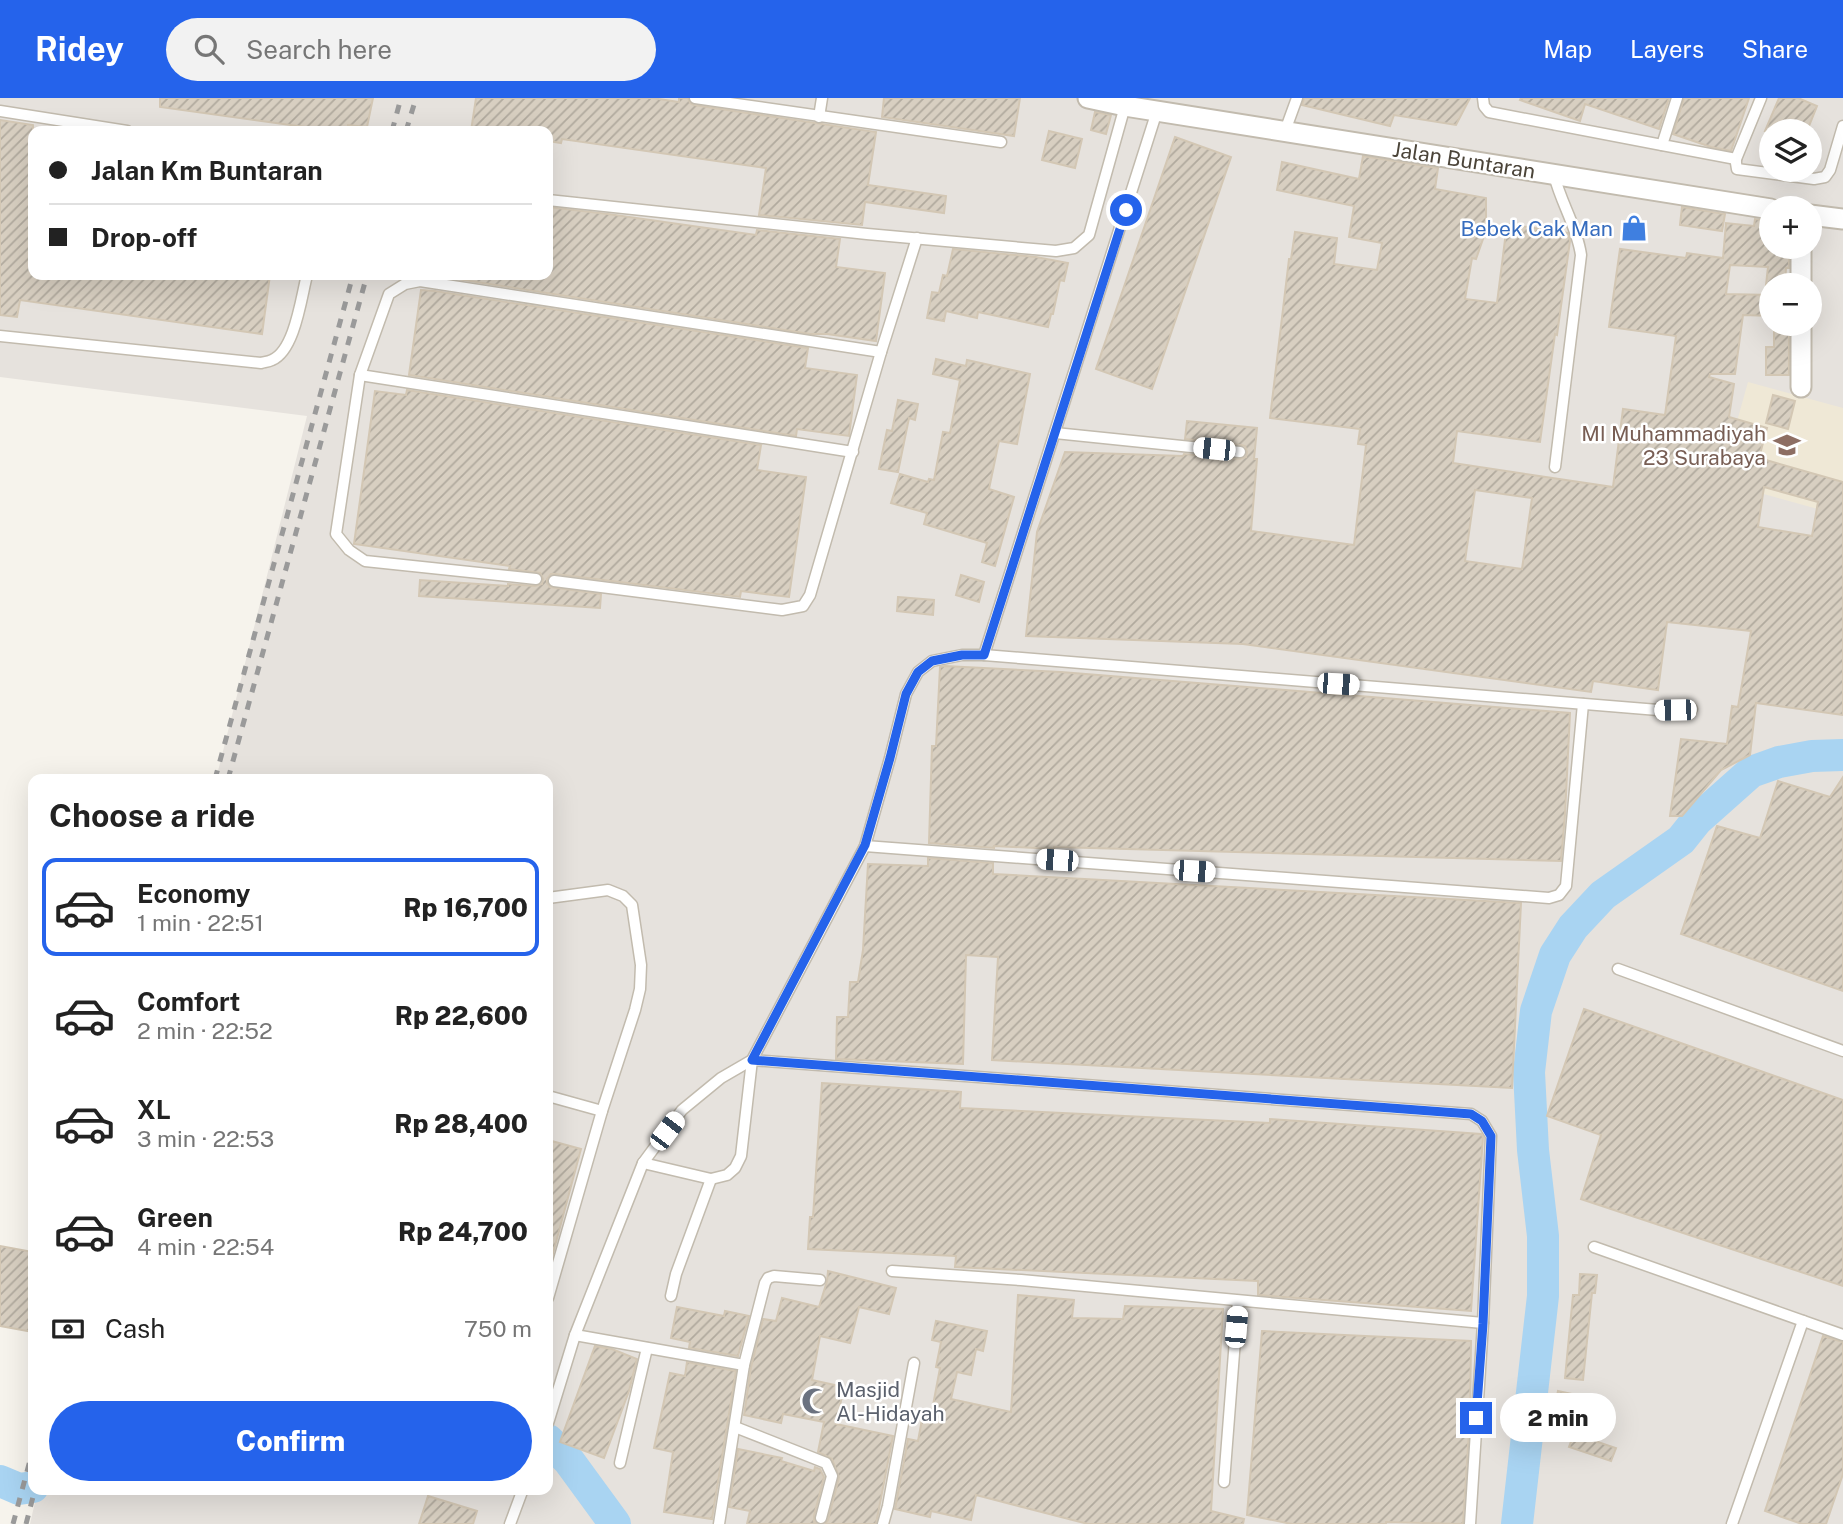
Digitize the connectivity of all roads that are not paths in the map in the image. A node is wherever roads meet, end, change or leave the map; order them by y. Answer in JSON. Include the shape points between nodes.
{"nodes":[{"id":1,"x":695,"y":98,"type":"edge"},
{"id":2,"x":822,"y":98,"type":"edge"},
{"id":3,"x":1088,"y":98,"type":"edge"},
{"id":4,"x":1297,"y":98,"type":"edge"},
{"id":5,"x":1483,"y":98,"type":"edge"},
{"id":6,"x":1677,"y":98,"type":"edge"},
{"id":7,"x":1760,"y":98,"type":"edge"},
{"id":8,"x":1125,"y":106,"type":"junction"},
{"id":9,"x":0,"y":111,"type":"edge"},
{"id":10,"x":1157,"y":111,"type":"junction"},
{"id":11,"x":819,"y":117,"type":"junction"},
{"id":12,"x":1843,"y":125,"type":"edge"},
{"id":13,"x":96,"y":126,"type":"edge"},
{"id":14,"x":1285,"y":131,"type":"junction"},
{"id":15,"x":1001,"y":142,"type":"dead end"},
{"id":16,"x":1662,"y":145,"type":"junction"},
{"id":17,"x":1737,"y":159,"type":"junction"},
{"id":18,"x":1553,"y":175,"type":"junction"},
{"id":19,"x":553,"y":201,"type":"edge"},
{"id":20,"x":1759,"y":207,"type":"edge"},
{"id":21,"x":1822,"y":216,"type":"edge"},
{"id":22,"x":1843,"y":219,"type":"edge"},
{"id":23,"x":917,"y":238,"type":"junction"},
{"id":24,"x":306,"y":280,"type":"edge"},
{"id":25,"x":0,"y":336,"type":"edge"},
{"id":26,"x":1801,"y":336,"type":"edge"},
{"id":27,"x":881,"y":352,"type":"junction"},
{"id":28,"x":360,"y":375,"type":"junction"},
{"id":29,"x":1801,"y":387,"type":"dead end"},
{"id":30,"x":1055,"y":433,"type":"junction"},
{"id":31,"x":853,"y":452,"type":"junction"},
{"id":32,"x":1240,"y":452,"type":"dead end"},
{"id":33,"x":1555,"y":467,"type":"dead end"},
{"id":34,"x":537,"y":579,"type":"dead end"},
{"id":35,"x":554,"y":580,"type":"dead end"},
{"id":36,"x":984,"y":655,"type":"junction"},
{"id":37,"x":1583,"y":704,"type":"junction"},
{"id":38,"x":1692,"y":709,"type":"dead end"},
{"id":39,"x":865,"y":845,"type":"junction"},
{"id":40,"x":553,"y":897,"type":"edge"},
{"id":41,"x":1618,"y":969,"type":"dead end"},
{"id":42,"x":1843,"y":1051,"type":"edge"},
{"id":43,"x":752,"y":1060,"type":"junction"},
{"id":44,"x":553,"y":1097,"type":"edge"},
{"id":45,"x":602,"y":1111,"type":"junction"},
{"id":46,"x":643,"y":1163,"type":"junction"},
{"id":47,"x":711,"y":1179,"type":"junction"},
{"id":48,"x":1594,"y":1247,"type":"dead end"},
{"id":49,"x":892,"y":1271,"type":"dead end"},
{"id":50,"x":820,"y":1280,"type":"dead end"},
{"id":51,"x":553,"y":1281,"type":"edge"},
{"id":52,"x":671,"y":1296,"type":"dead end"},
{"id":53,"x":1238,"y":1301,"type":"junction"},
{"id":54,"x":1803,"y":1321,"type":"junction"},
{"id":55,"x":1483,"y":1324,"type":"junction"},
{"id":56,"x":575,"y":1335,"type":"junction"},
{"id":57,"x":1843,"y":1335,"type":"edge"},
{"id":58,"x":647,"y":1348,"type":"junction"},
{"id":59,"x":914,"y":1363,"type":"dead end"},
{"id":60,"x":744,"y":1365,"type":"junction"},
{"id":61,"x":553,"y":1391,"type":"edge"},
{"id":62,"x":736,"y":1427,"type":"junction"},
{"id":63,"x":620,"y":1463,"type":"dead end"},
{"id":64,"x":1224,"y":1482,"type":"dead end"},
{"id":65,"x":521,"y":1495,"type":"edge"},
{"id":66,"x":821,"y":1518,"type":"dead end"},
{"id":67,"x":510,"y":1524,"type":"edge"},
{"id":68,"x":719,"y":1524,"type":"edge"},
{"id":69,"x":883,"y":1524,"type":"edge"},
{"id":70,"x":1470,"y":1524,"type":"edge"},
{"id":71,"x":1732,"y":1524,"type":"edge"}],
"edges":[{"from":1,"to":11,"type":"lane"},
{"from":2,"to":11,"type":"lane"},
{"from":3,"to":8,"type":"street","name":"Jalan Buntaran"},
{"from":4,"to":14,"type":"lane"},
{"from":5,"to":16,"type":"lane","via":[[1489,112]]},
{"from":6,"to":16,"type":"lane"},
{"from":7,"to":17,"type":"lane"},
{"from":8,"to":10,"type":"street","name":"Jalan Buntaran"},
{"from":8,"to":23,"type":"lane","via":[[1089,235],[1074,248],[1056,251]]},
{"from":9,"to":13,"type":"lane"},
{"from":10,"to":14,"type":"street","name":"Jalan Buntaran"},
{"from":10,"to":30,"type":"lane"},
{"from":11,"to":15,"type":"lane"},
{"from":12,"to":17,"type":"lane","via":[[1830,170],[1819,179],[1737,169]]},
{"from":14,"to":18,"type":"street","name":"Jalan Buntaran"},
{"from":16,"to":17,"type":"lane"},
{"from":18,"to":20,"type":"street","name":"Jalan Buntaran"},
{"from":18,"to":33,"type":"lane","via":[[1581,255]]},
{"from":19,"to":23,"type":"lane"},
{"from":21,"to":22,"type":"street"},
{"from":23,"to":27,"type":"lane"},
{"from":24,"to":25,"type":"lane","via":[[290,340],[272,360]]},
{"from":26,"to":29,"type":"street"},
{"from":27,"to":28,"type":"lane","via":[[420,281],[389,294]]},
{"from":27,"to":31,"type":"lane"},
{"from":28,"to":31,"type":"lane"},
{"from":28,"to":34,"type":"lane","via":[[336,534],[349,550],[365,561]]},
{"from":30,"to":32,"type":"lane"},
{"from":30,"to":36,"type":"lane"},
{"from":31,"to":35,"type":"lane","via":[[803,606],[782,610]]},
{"from":36,"to":37,"type":"lane"},
{"from":36,"to":39,"type":"lane","via":[[932,661],[918,672],[906,694]]},
{"from":37,"to":38,"type":"lane"},
{"from":37,"to":39,"type":"lane","via":[[1566,886],[1549,898]]},
{"from":39,"to":43,"type":"lane"},
{"from":40,"to":45,"type":"lane","via":[[608,890],[632,905],[640,989]]},
{"from":41,"to":42,"type":"lane"},
{"from":43,"to":46,"type":"lane","via":[[682,1111]]},
{"from":43,"to":47,"type":"lane","via":[[741,1156],[727,1175]]},
{"from":43,"to":55,"type":"lane","via":[[1471,1114],[1491,1136]]},
{"from":44,"to":45,"type":"lane"},
{"from":45,"to":51,"type":"lane"},
{"from":46,"to":47,"type":"lane"},
{"from":46,"to":56,"type":"lane"},
{"from":47,"to":52,"type":"lane"},
{"from":48,"to":54,"type":"lane"},
{"from":49,"to":53,"type":"lane"},
{"from":50,"to":60,"type":"lane","via":[[768,1278]]},
{"from":53,"to":55,"type":"lane"},
{"from":53,"to":64,"type":"lane"},
{"from":54,"to":57,"type":"lane"},
{"from":54,"to":71,"type":"lane"},
{"from":55,"to":70,"type":"lane"},
{"from":56,"to":58,"type":"lane"},
{"from":56,"to":61,"type":"lane"},
{"from":58,"to":60,"type":"lane"},
{"from":58,"to":63,"type":"lane"},
{"from":59,"to":69,"type":"lane"},
{"from":60,"to":62,"type":"lane"},
{"from":62,"to":66,"type":"lane","via":[[826,1463],[832,1476]]},
{"from":62,"to":68,"type":"lane"},
{"from":65,"to":67,"type":"lane"}]}
